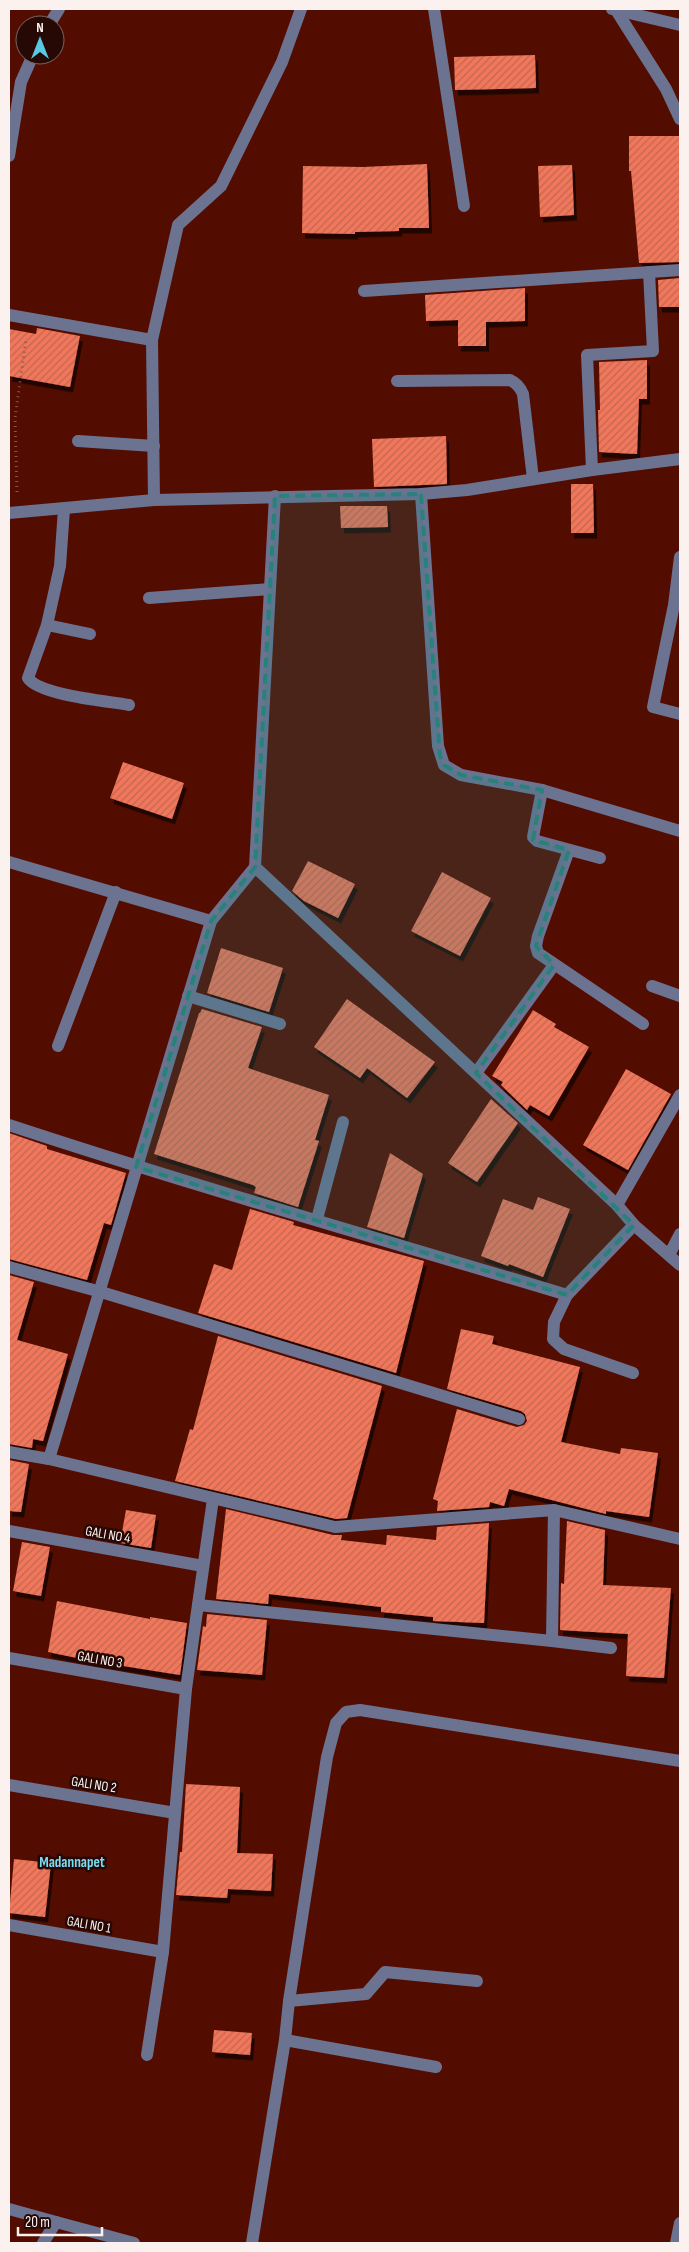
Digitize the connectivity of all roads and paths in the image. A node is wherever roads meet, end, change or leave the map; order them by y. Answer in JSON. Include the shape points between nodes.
{"nodes":[{"id":1,"x":301,"y":9,"type":"edge"},
{"id":2,"x":434,"y":9,"type":"edge"},
{"id":3,"x":614,"y":9,"type":"edge"},
{"id":4,"x":680,"y":25,"type":"edge"},
{"id":5,"x":29,"y":65,"type":"edge"},
{"id":6,"x":680,"y":119,"type":"edge"},
{"id":7,"x":9,"y":156,"type":"edge"},
{"id":8,"x":464,"y":206,"type":"dead end"},
{"id":9,"x":680,"y":270,"type":"edge"},
{"id":10,"x":649,"y":272,"type":"junction"},
{"id":11,"x":364,"y":291,"type":"dead end"},
{"id":12,"x":9,"y":315,"type":"edge"},
{"id":13,"x":29,"y":318,"type":"junction"},
{"id":14,"x":152,"y":340,"type":"junction"},
{"id":15,"x":397,"y":381,"type":"dead end"},
{"id":16,"x":78,"y":441,"type":"dead end"},
{"id":17,"x":154,"y":446,"type":"junction"},
{"id":18,"x":680,"y":459,"type":"edge"},
{"id":19,"x":592,"y":470,"type":"junction"},
{"id":20,"x":533,"y":479,"type":"junction"},
{"id":21,"x":421,"y":494,"type":"junction"},
{"id":22,"x":276,"y":496,"type":"junction"},
{"id":23,"x":154,"y":500,"type":"junction"},
{"id":24,"x":64,"y":509,"type":"junction"},
{"id":25,"x":13,"y":513,"type":"edge"},
{"id":26,"x":680,"y":557,"type":"edge"},
{"id":27,"x":270,"y":589,"type":"junction"},
{"id":28,"x":149,"y":598,"type":"dead end"},
{"id":29,"x":677,"y":606,"type":"edge"},
{"id":30,"x":47,"y":625,"type":"junction"},
{"id":31,"x":90,"y":634,"type":"dead end"},
{"id":32,"x":129,"y":705,"type":"dead end"},
{"id":33,"x":680,"y":714,"type":"edge"},
{"id":34,"x":542,"y":790,"type":"junction"},
{"id":35,"x":680,"y":831,"type":"edge"},
{"id":36,"x":569,"y":850,"type":"junction"},
{"id":37,"x":600,"y":858,"type":"dead end"},
{"id":38,"x":9,"y":862,"type":"edge"},
{"id":39,"x":255,"y":867,"type":"junction"},
{"id":40,"x":116,"y":892,"type":"junction"},
{"id":41,"x":210,"y":921,"type":"junction"},
{"id":42,"x":554,"y":965,"type":"junction"},
{"id":43,"x":652,"y":986,"type":"dead end"},
{"id":44,"x":188,"y":996,"type":"junction"},
{"id":45,"x":680,"y":996,"type":"edge"},
{"id":46,"x":280,"y":1024,"type":"dead end"},
{"id":47,"x":643,"y":1024,"type":"dead end"},
{"id":48,"x":58,"y":1046,"type":"dead end"},
{"id":49,"x":476,"y":1073,"type":"junction"},
{"id":50,"x":680,"y":1095,"type":"edge"},
{"id":51,"x":344,"y":1122,"type":"dead end"},
{"id":52,"x":9,"y":1125,"type":"edge"},
{"id":53,"x":136,"y":1167,"type":"junction"},
{"id":54,"x":617,"y":1205,"type":"junction"},
{"id":55,"x":317,"y":1219,"type":"junction"},
{"id":56,"x":634,"y":1225,"type":"junction"},
{"id":57,"x":680,"y":1234,"type":"edge"},
{"id":58,"x":669,"y":1254,"type":"junction"},
{"id":59,"x":680,"y":1266,"type":"edge"},
{"id":60,"x":9,"y":1267,"type":"edge"},
{"id":61,"x":101,"y":1292,"type":"junction"},
{"id":62,"x":568,"y":1295,"type":"junction"},
{"id":63,"x":633,"y":1373,"type":"dead end"},
{"id":64,"x":519,"y":1419,"type":"dead end"},
{"id":65,"x":9,"y":1452,"type":"edge"},
{"id":66,"x":49,"y":1459,"type":"junction"},
{"id":67,"x":213,"y":1499,"type":"junction"},
{"id":68,"x":554,"y":1510,"type":"junction"},
{"id":69,"x":9,"y":1531,"type":"edge"},
{"id":70,"x":680,"y":1539,"type":"edge"},
{"id":71,"x":203,"y":1566,"type":"junction"},
{"id":72,"x":198,"y":1605,"type":"junction"},
{"id":73,"x":552,"y":1640,"type":"junction"},
{"id":74,"x":611,"y":1648,"type":"dead end"},
{"id":75,"x":9,"y":1658,"type":"edge"},
{"id":76,"x":186,"y":1689,"type":"junction"},
{"id":77,"x":680,"y":1761,"type":"edge"},
{"id":78,"x":9,"y":1785,"type":"edge"},
{"id":79,"x":175,"y":1813,"type":"junction"},
{"id":80,"x":9,"y":1925,"type":"edge"},
{"id":81,"x":163,"y":1952,"type":"junction"},
{"id":82,"x":477,"y":1981,"type":"dead end"},
{"id":83,"x":289,"y":2001,"type":"junction"},
{"id":84,"x":285,"y":2040,"type":"junction"},
{"id":85,"x":147,"y":2055,"type":"dead end"},
{"id":86,"x":436,"y":2067,"type":"dead end"},
{"id":87,"x":9,"y":2208,"type":"edge"},
{"id":88,"x":56,"y":2222,"type":"junction"},
{"id":89,"x":680,"y":2223,"type":"edge"},
{"id":90,"x":44,"y":2243,"type":"edge"},
{"id":91,"x":134,"y":2243,"type":"edge"},
{"id":92,"x":252,"y":2243,"type":"edge"},
{"id":93,"x":676,"y":2243,"type":"edge"}],
"edges":[{"from":1,"to":14,"type":"street","via":[[282,62],[221,186],[178,225]]},
{"from":2,"to":8,"type":"street"},
{"from":3,"to":4,"type":"street"},
{"from":3,"to":6,"type":"street","via":[[666,89]]},
{"from":5,"to":7,"type":"street","via":[[21,82]]},
{"from":9,"to":10,"type":"street"},
{"from":10,"to":11,"type":"street"},
{"from":10,"to":19,"type":"street","via":[[653,351],[587,355]]},
{"from":12,"to":13,"type":"street"},
{"from":13,"to":14,"type":"street"},
{"from":13,"to":25,"type":"path","via":[[15,418]]},
{"from":14,"to":17,"type":"street"},
{"from":15,"to":20,"type":"street","via":[[514,382],[523,394]]},
{"from":16,"to":17,"type":"street"},
{"from":17,"to":23,"type":"street"},
{"from":18,"to":19,"type":"street"},
{"from":19,"to":20,"type":"street"},
{"from":20,"to":21,"type":"street"},
{"from":21,"to":22,"type":"street"},
{"from":21,"to":34,"type":"street","via":[[440,756],[444,766],[462,775]]},
{"from":22,"to":23,"type":"street"},
{"from":22,"to":27,"type":"street"},
{"from":23,"to":24,"type":"street"},
{"from":24,"to":25,"type":"street"},
{"from":24,"to":30,"type":"street","via":[[60,566]]},
{"from":26,"to":29,"type":"street"},
{"from":27,"to":28,"type":"street"},
{"from":27,"to":39,"type":"street"},
{"from":29,"to":33,"type":"street","via":[[653,707]]},
{"from":30,"to":31,"type":"street"},
{"from":30,"to":32,"type":"street","via":[[29,672],[28,678],[32,683],[53,691]]},
{"from":34,"to":35,"type":"street"},
{"from":34,"to":36,"type":"street","via":[[533,837]]},
{"from":36,"to":37,"type":"street"},
{"from":36,"to":42,"type":"street","via":[[536,946],[538,953]]},
{"from":38,"to":40,"type":"street"},
{"from":39,"to":41,"type":"street"},
{"from":39,"to":49,"type":"street"},
{"from":40,"to":41,"type":"street"},
{"from":40,"to":48,"type":"street"},
{"from":41,"to":44,"type":"street"},
{"from":42,"to":47,"type":"street"},
{"from":42,"to":49,"type":"street"},
{"from":43,"to":45,"type":"street"},
{"from":44,"to":46,"type":"street"},
{"from":44,"to":53,"type":"street"},
{"from":49,"to":54,"type":"street"},
{"from":50,"to":54,"type":"street"},
{"from":51,"to":55,"type":"street"},
{"from":52,"to":53,"type":"street"},
{"from":53,"to":55,"type":"street"},
{"from":53,"to":61,"type":"street"},
{"from":54,"to":56,"type":"street"},
{"from":55,"to":62,"type":"street"},
{"from":56,"to":58,"type":"street"},
{"from":56,"to":62,"type":"street"},
{"from":57,"to":58,"type":"street"},
{"from":58,"to":59,"type":"street"},
{"from":60,"to":61,"type":"street"},
{"from":61,"to":64,"type":"street"},
{"from":61,"to":66,"type":"street"},
{"from":62,"to":63,"type":"street","via":[[554,1322],[553,1339],[564,1349]]},
{"from":65,"to":66,"type":"street"},
{"from":66,"to":67,"type":"street"},
{"from":67,"to":68,"type":"street","via":[[335,1527]]},
{"from":67,"to":71,"type":"street"},
{"from":68,"to":70,"type":"street"},
{"from":68,"to":73,"type":"street"},
{"from":69,"to":71,"type":"street","name":"GALI NO 4"},
{"from":71,"to":72,"type":"street"},
{"from":72,"to":73,"type":"street"},
{"from":72,"to":76,"type":"street"},
{"from":73,"to":74,"type":"street"},
{"from":75,"to":76,"type":"street","name":"GALI NO 3"},
{"from":76,"to":79,"type":"street"},
{"from":77,"to":83,"type":"street","via":[[360,1710],[346,1712],[336,1723],[327,1757]]},
{"from":78,"to":79,"type":"street","name":"GALI NO 2"},
{"from":79,"to":81,"type":"street"},
{"from":80,"to":81,"type":"street","name":"GALI NO 1"},
{"from":81,"to":85,"type":"street"},
{"from":82,"to":83,"type":"street","via":[[385,1972],[366,1994]]},
{"from":83,"to":84,"type":"street"},
{"from":84,"to":86,"type":"street"},
{"from":84,"to":92,"type":"street"},
{"from":87,"to":88,"type":"street"},
{"from":88,"to":90,"type":"street"},
{"from":88,"to":91,"type":"street"},
{"from":89,"to":93,"type":"street"}]}
